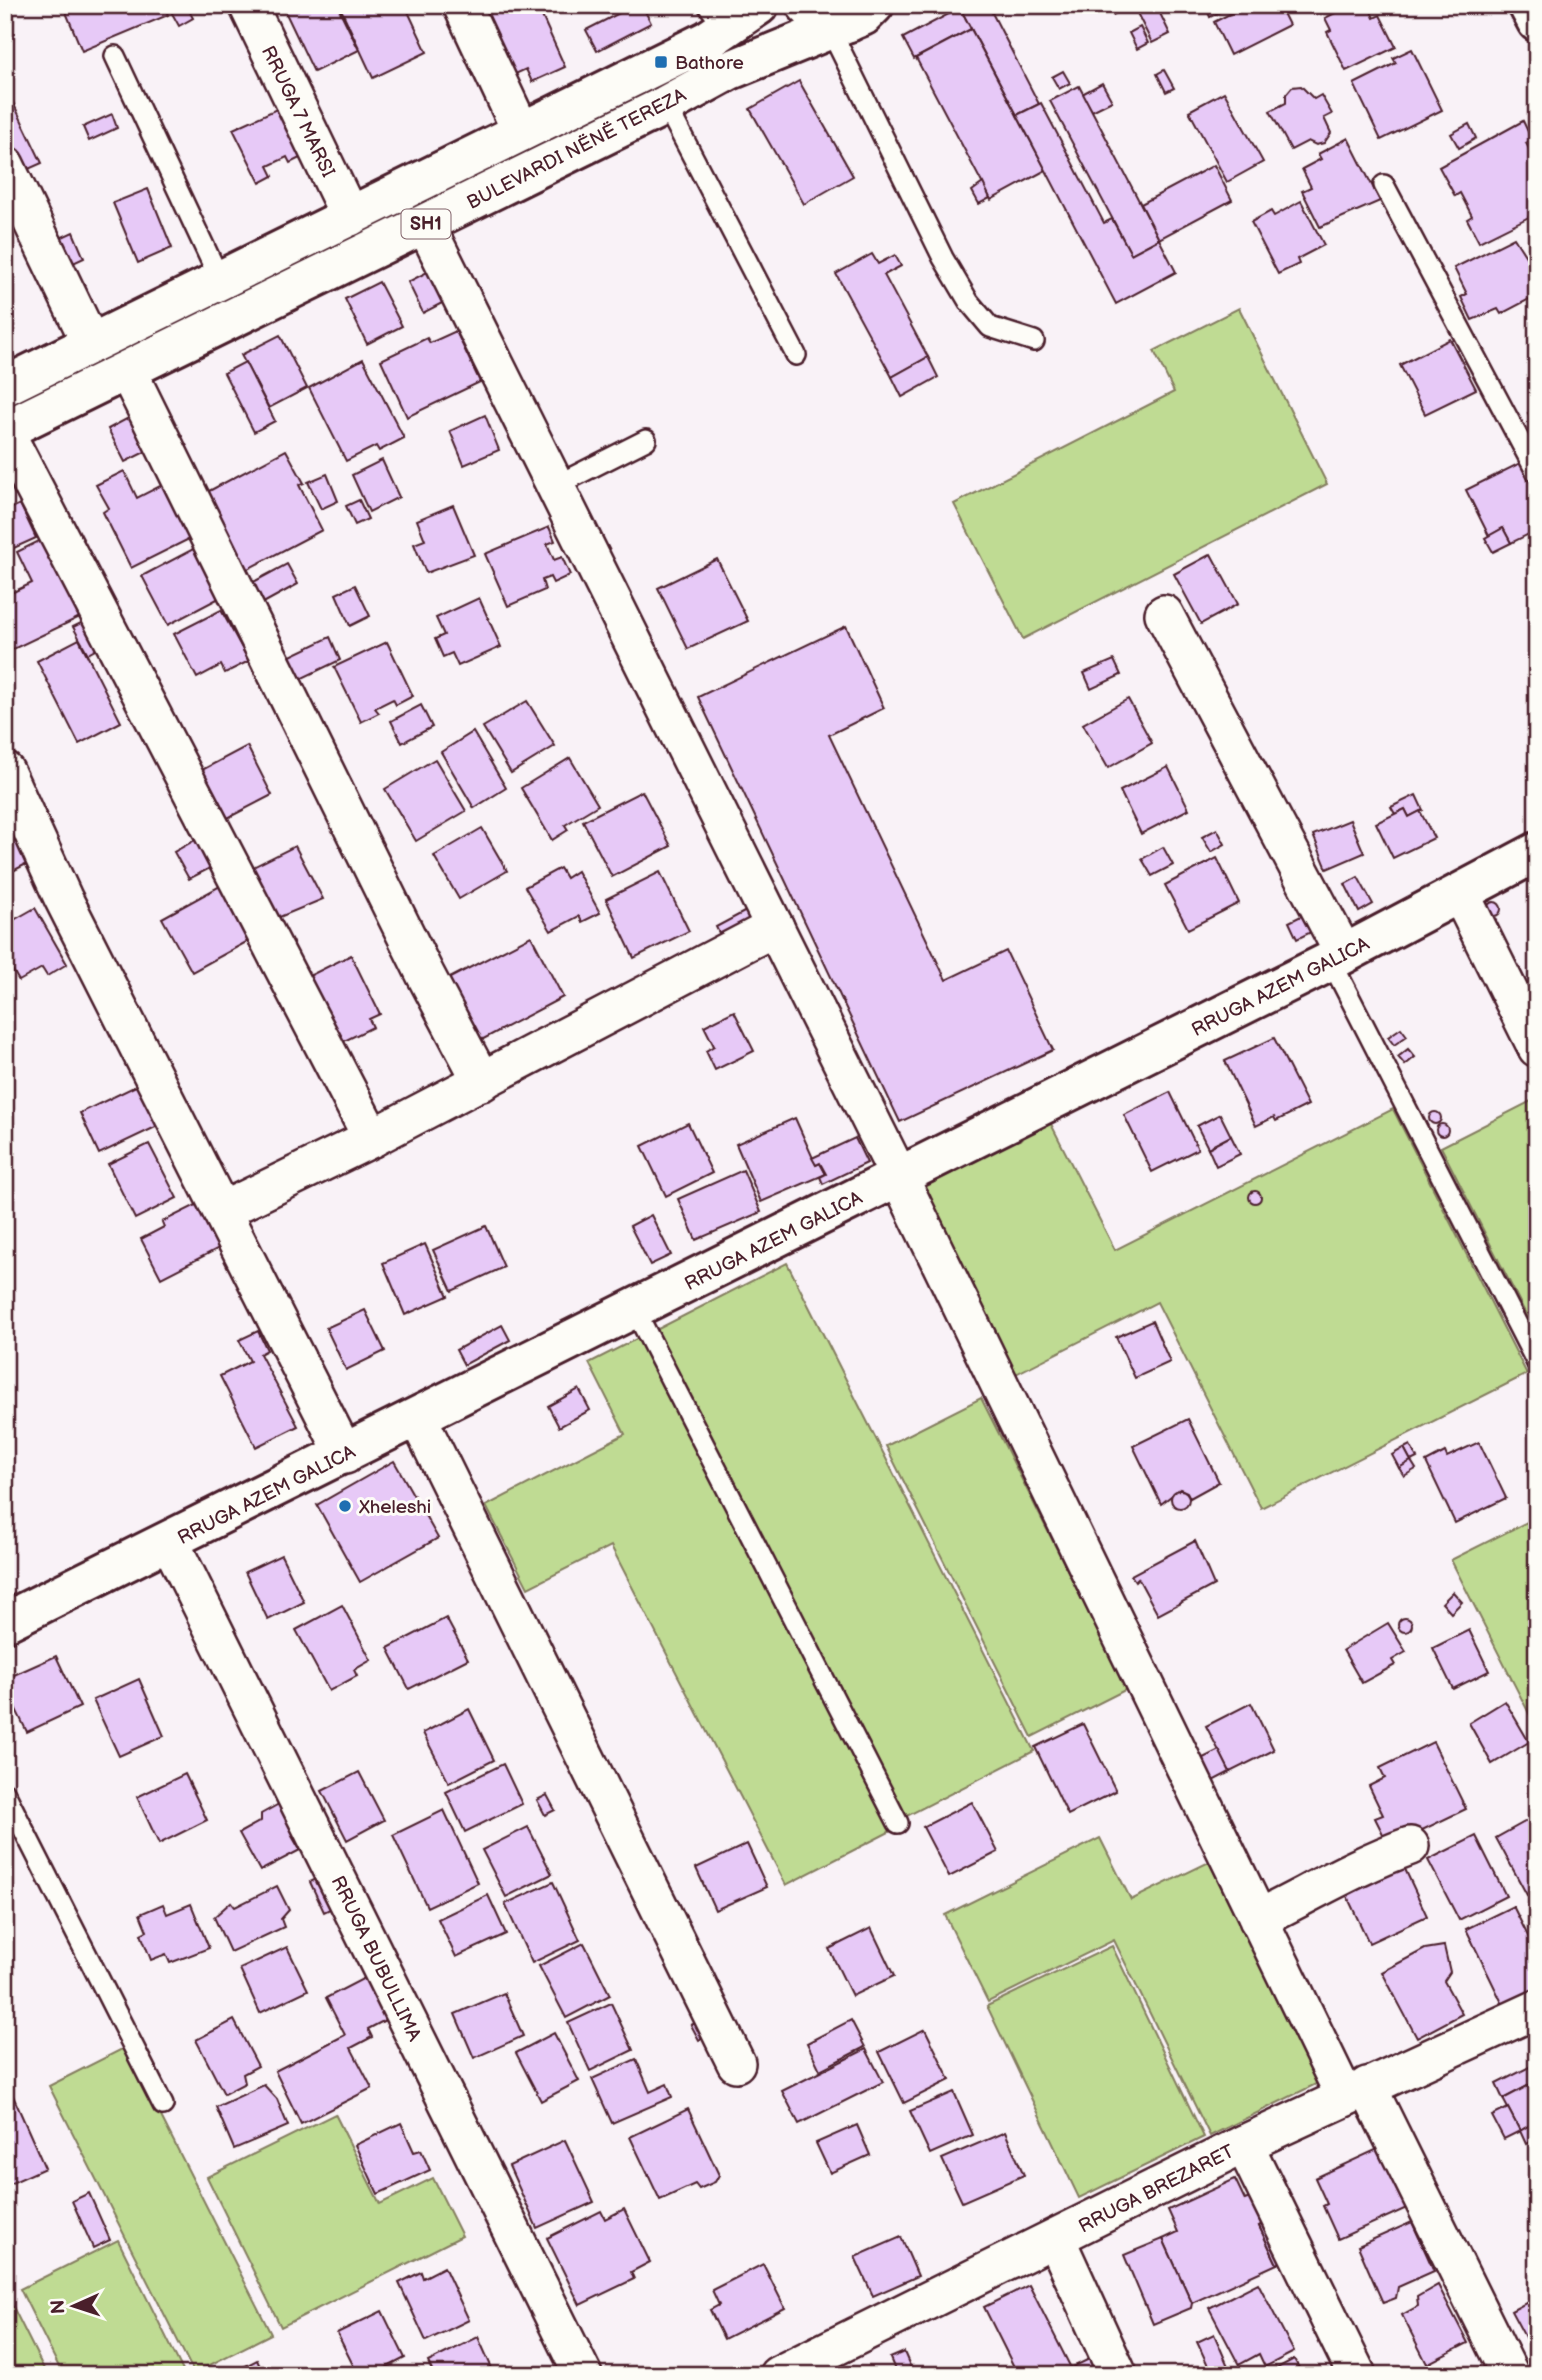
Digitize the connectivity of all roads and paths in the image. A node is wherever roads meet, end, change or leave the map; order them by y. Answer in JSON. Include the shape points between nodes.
{"nodes":[{"id":1,"x":248,"y":5,"type":"edge"},
{"id":2,"x":462,"y":5,"type":"edge"},
{"id":3,"x":759,"y":5,"type":"edge"},
{"id":4,"x":1528,"y":5,"type":"edge"},
{"id":5,"x":851,"y":12,"type":"edge"},
{"id":6,"x":717,"y":17,"type":"edge"},
{"id":7,"x":1537,"y":22,"type":"edge"},
{"id":8,"x":115,"y":56,"type":"dead end"},
{"id":9,"x":666,"y":105,"type":"junction"},
{"id":10,"x":521,"y":131,"type":"junction"},
{"id":11,"x":5,"y":165,"type":"edge"},
{"id":12,"x":1384,"y":185,"type":"dead end"},
{"id":13,"x":350,"y":217,"type":"junction"},
{"id":14,"x":425,"y":224,"type":"junction"},
{"id":15,"x":220,"y":280,"type":"junction"},
{"id":16,"x":1034,"y":341,"type":"dead end"},
{"id":17,"x":91,"y":344,"type":"junction"},
{"id":18,"x":796,"y":355,"type":"dead end"},
{"id":19,"x":127,"y":370,"type":"junction"},
{"id":20,"x":5,"y":386,"type":"edge"},
{"id":21,"x":5,"y":431,"type":"edge"},
{"id":22,"x":646,"y":440,"type":"dead end"},
{"id":23,"x":1537,"y":473,"type":"edge"},
{"id":24,"x":555,"y":486,"type":"junction"},
{"id":25,"x":1164,"y":614,"type":"dead end"},
{"id":26,"x":5,"y":771,"type":"edge"},
{"id":27,"x":1537,"y":852,"type":"edge"},
{"id":28,"x":1460,"y":893,"type":"junction"},
{"id":29,"x":775,"y":927,"type":"junction"},
{"id":30,"x":1338,"y":958,"type":"junction"},
{"id":31,"x":1537,"y":1048,"type":"edge"},
{"id":32,"x":482,"y":1082,"type":"junction"},
{"id":33,"x":372,"y":1138,"type":"junction"},
{"id":34,"x":899,"y":1177,"type":"junction"},
{"id":35,"x":222,"y":1211,"type":"junction"},
{"id":36,"x":635,"y":1310,"type":"junction"},
{"id":37,"x":1537,"y":1363,"type":"edge"},
{"id":38,"x":418,"y":1418,"type":"junction"},
{"id":39,"x":345,"y":1455,"type":"junction"},
{"id":40,"x":170,"y":1542,"type":"junction"},
{"id":41,"x":5,"y":1622,"type":"edge"},
{"id":42,"x":5,"y":1793,"type":"edge"},
{"id":43,"x":898,"y":1823,"type":"dead end"},
{"id":44,"x":1410,"y":1846,"type":"dead end"},
{"id":45,"x":1258,"y":1919,"type":"junction"},
{"id":46,"x":1537,"y":2008,"type":"edge"},
{"id":47,"x":736,"y":2063,"type":"dead end"},
{"id":48,"x":1356,"y":2091,"type":"junction"},
{"id":49,"x":163,"y":2105,"type":"dead end"},
{"id":50,"x":1244,"y":2144,"type":"junction"},
{"id":51,"x":1056,"y":2239,"type":"junction"},
{"id":52,"x":801,"y":2370,"type":"edge"},
{"id":53,"x":583,"y":2375,"type":"edge"},
{"id":54,"x":1118,"y":2375,"type":"edge"},
{"id":55,"x":1357,"y":2375,"type":"edge"},
{"id":56,"x":1510,"y":2375,"type":"edge"}],
"edges":[{"from":1,"to":13,"type":"street","name":"RRUGA 7 MARSI"},
{"from":2,"to":10,"type":"street"},
{"from":3,"to":6,"type":"main road","name":"BULEVARDI NËNË TEREZA","number":"SH1"},
{"from":4,"to":7,"type":"main road"},
{"from":5,"to":9,"type":"main road","name":"BULEVARDI NËNË TEREZA","number":"SH1"},
{"from":5,"to":16,"type":"lane","via":[[943,258],[990,327]]},
{"from":6,"to":10,"type":"main road","name":"BULEVARDI NËNË TEREZA","number":"SH1"},
{"from":8,"to":15,"type":"lane"},
{"from":9,"to":14,"type":"main road","name":"BULEVARDI NËNË TEREZA","number":"SH1"},
{"from":9,"to":18,"type":"lane"},
{"from":10,"to":13,"type":"main road","name":"BULEVARDI NËNË TEREZA","number":"SH1"},
{"from":11,"to":17,"type":"street"},
{"from":12,"to":23,"type":"lane"},
{"from":13,"to":15,"type":"main road","name":"BULEVARDI NËNË TEREZA","number":"SH1"},
{"from":14,"to":19,"type":"main road","name":"BULEVARDI NËNË TEREZA","number":"SH1"},
{"from":14,"to":24,"type":"street"},
{"from":15,"to":17,"type":"main road","name":"BULEVARDI NËNË TEREZA","number":"SH1"},
{"from":17,"to":20,"type":"main road","name":"BULEVARDI NËNË TEREZA","number":"SH1"},
{"from":19,"to":21,"type":"main road","name":"BULEVARDI NËNË TEREZA","number":"SH1"},
{"from":19,"to":32,"type":"street"},
{"from":21,"to":33,"type":"street"},
{"from":22,"to":24,"type":"lane"},
{"from":24,"to":29,"type":"street"},
{"from":25,"to":30,"type":"street"},
{"from":26,"to":35,"type":"street","via":[[63,898]]},
{"from":27,"to":28,"type":"main road","name":"RRUGA AZEM GALICA"},
{"from":28,"to":30,"type":"main road","name":"RRUGA AZEM GALICA"},
{"from":28,"to":31,"type":"street"},
{"from":29,"to":32,"type":"street"},
{"from":29,"to":34,"type":"street"},
{"from":30,"to":34,"type":"main road","name":"RRUGA AZEM GALICA"},
{"from":30,"to":37,"type":"lane"},
{"from":32,"to":33,"type":"street"},
{"from":33,"to":35,"type":"street"},
{"from":34,"to":36,"type":"main road","name":"RRUGA AZEM GALICA"},
{"from":34,"to":45,"type":"street"},
{"from":35,"to":39,"type":"street"},
{"from":36,"to":38,"type":"main road","name":"RRUGA AZEM GALICA"},
{"from":36,"to":43,"type":"lane"},
{"from":38,"to":39,"type":"main road","name":"RRUGA AZEM GALICA"},
{"from":38,"to":47,"type":"street"},
{"from":39,"to":40,"type":"main road","name":"RRUGA AZEM GALICA"},
{"from":40,"to":41,"type":"main road","name":"RRUGA AZEM GALICA"},
{"from":40,"to":53,"type":"street","name":"RRUGA BUBULLIMA"},
{"from":42,"to":49,"type":"lane"},
{"from":44,"to":45,"type":"street","via":[[1367,1861]]},
{"from":45,"to":48,"type":"street"},
{"from":46,"to":48,"type":"street","name":"RRUGA BREZARET"},
{"from":48,"to":50,"type":"street","name":"RRUGA BREZARET"},
{"from":48,"to":56,"type":"street"},
{"from":50,"to":51,"type":"street","name":"RRUGA BREZARET"},
{"from":50,"to":55,"type":"street"},
{"from":51,"to":52,"type":"street","name":"RRUGA BREZARET"},
{"from":51,"to":54,"type":"street"}]}
